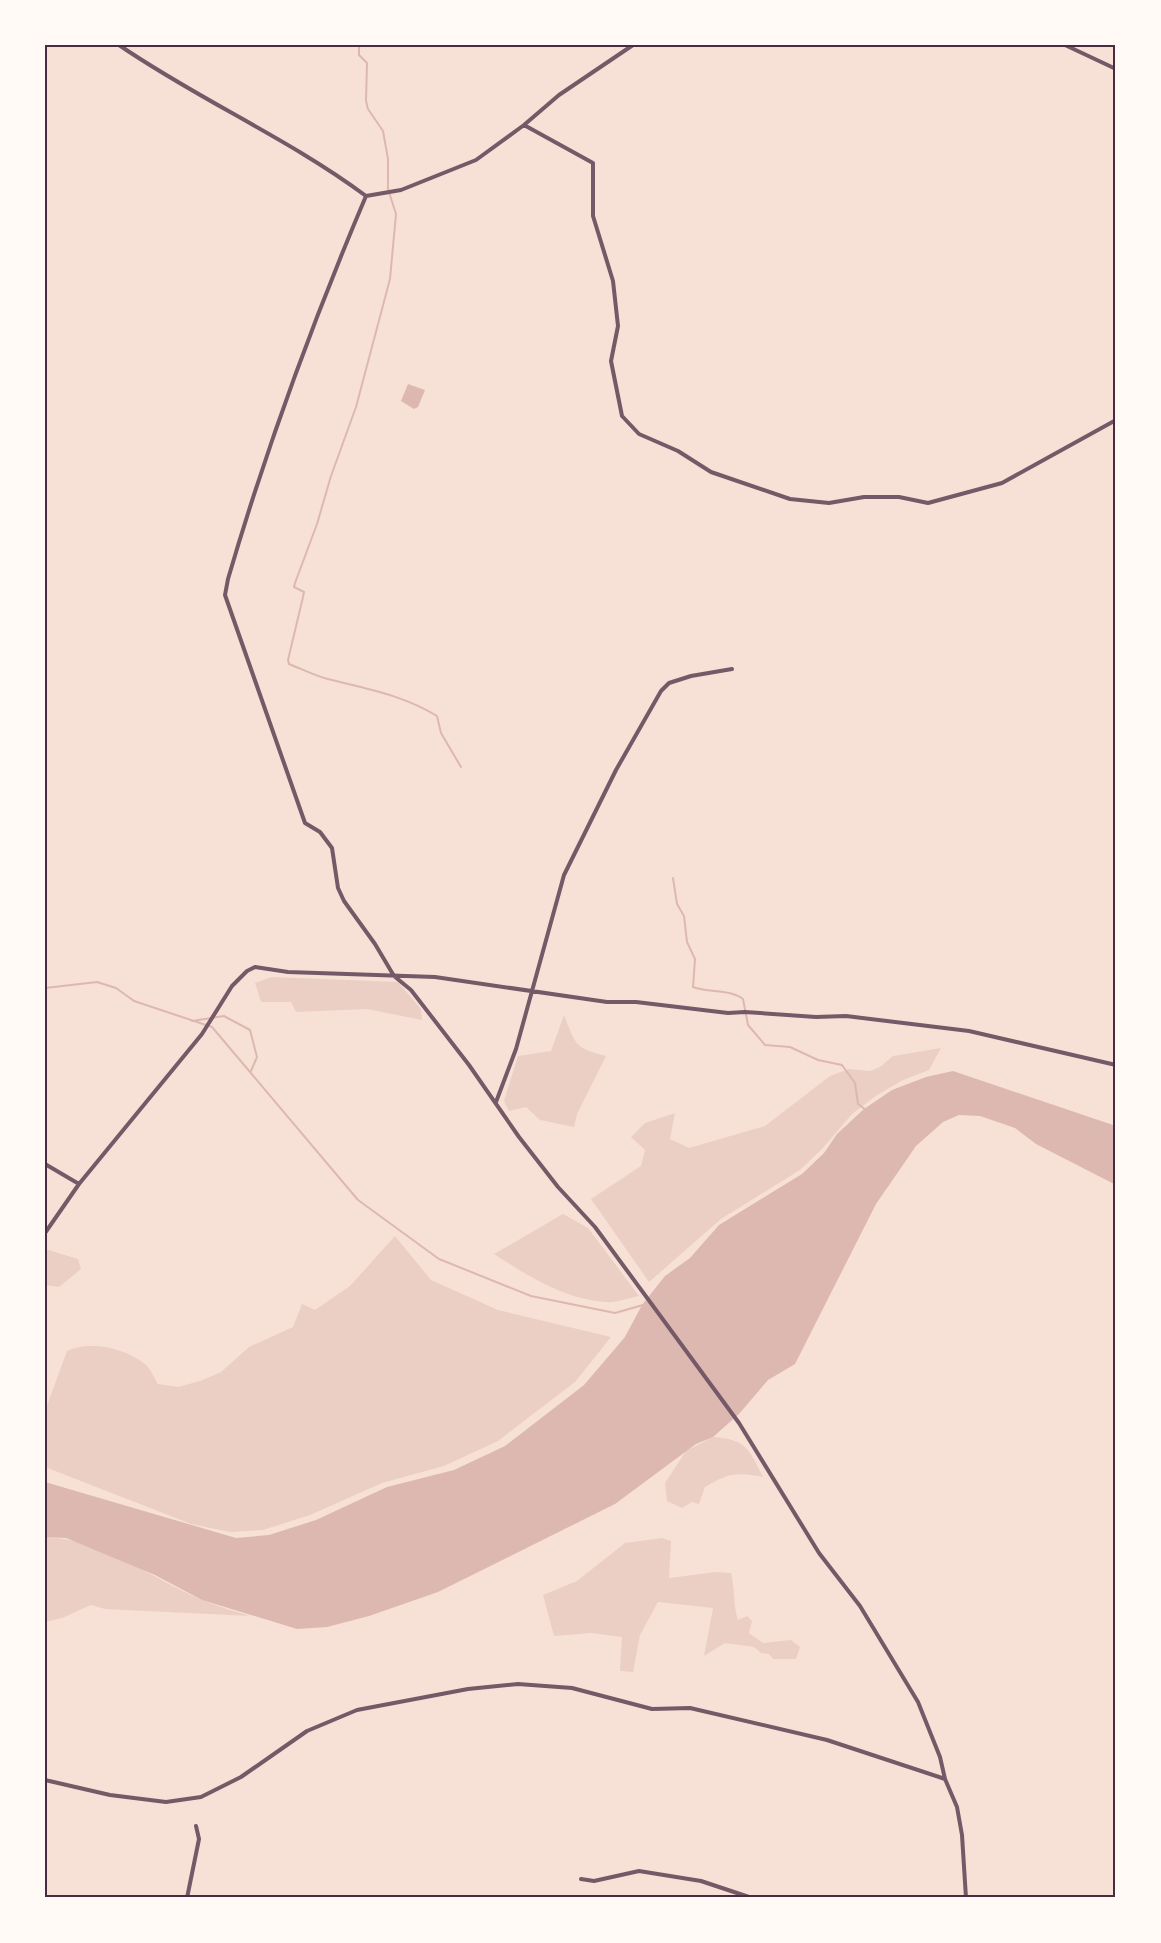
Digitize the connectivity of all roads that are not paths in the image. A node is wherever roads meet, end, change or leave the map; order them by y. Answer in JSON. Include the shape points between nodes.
{"nodes":[{"id":1,"x":119,"y":45,"type":"edge"},
{"id":2,"x":633,"y":45,"type":"edge"},
{"id":3,"x":1065,"y":45,"type":"edge"},
{"id":4,"x":1116,"y":69,"type":"edge"},
{"id":5,"x":524,"y":125,"type":"junction"},
{"id":6,"x":366,"y":196,"type":"junction"},
{"id":7,"x":1116,"y":420,"type":"edge"},
{"id":8,"x":732,"y":669,"type":"dead end"},
{"id":9,"x":394,"y":976,"type":"junction"},
{"id":10,"x":531,"y":992,"type":"junction"},
{"id":11,"x":1116,"y":1065,"type":"edge"},
{"id":12,"x":496,"y":1103,"type":"junction"},
{"id":13,"x":45,"y":1164,"type":"edge"},
{"id":14,"x":80,"y":1184,"type":"junction"},
{"id":15,"x":45,"y":1233,"type":"edge"},
{"id":16,"x":945,"y":1779,"type":"junction"},
{"id":17,"x":45,"y":1780,"type":"edge"},
{"id":18,"x":196,"y":1826,"type":"dead end"},
{"id":19,"x":580,"y":1879,"type":"dead end"},
{"id":20,"x":187,"y":1898,"type":"edge"},
{"id":21,"x":752,"y":1898,"type":"edge"},
{"id":22,"x":966,"y":1898,"type":"edge"}],
"edges":[{"from":1,"to":6,"type":"street","via":[[165,76],[317,162]]},
{"from":2,"to":5,"type":"street","via":[[559,95]]},
{"from":3,"to":4,"type":"street"},
{"from":5,"to":6,"type":"street","via":[[476,159],[389,192]]},
{"from":5,"to":7,"type":"street","via":[[593,163],[593,216],[613,281],[618,326],[611,361],[622,416],[639,434],[678,451],[711,472],[790,499],[829,502],[899,497],[928,503],[1002,483]]},
{"from":6,"to":9,"type":"street","via":[[288,394],[225,595],[305,823],[320,832],[332,848],[338,888]]},
{"from":8,"to":10,"type":"street","via":[[669,683],[661,691],[568,866]]},
{"from":9,"to":10,"type":"street","via":[[435,977]]},
{"from":9,"to":12,"type":"street","via":[[411,990]]},
{"from":9,"to":14,"type":"street","via":[[255,967],[247,971],[232,986],[202,1034]]},
{"from":10,"to":11,"type":"street","via":[[728,1013],[846,1016],[969,1031]]},
{"from":10,"to":12,"type":"street"},
{"from":12,"to":16,"type":"street","via":[[558,1187],[595,1227],[739,1423],[819,1553],[860,1606],[918,1702]]},
{"from":13,"to":14,"type":"street"},
{"from":14,"to":15,"type":"street"},
{"from":16,"to":17,"type":"street","via":[[827,1740],[690,1708],[652,1709],[572,1688],[518,1684],[391,1702],[328,1720],[241,1777],[201,1797],[166,1802],[110,1795]]},
{"from":16,"to":22,"type":"street","via":[[957,1807],[962,1835]]},
{"from":18,"to":20,"type":"street","via":[[199,1839]]},
{"from":19,"to":21,"type":"street","via":[[594,1881],[647,1872],[701,1881]]}]}
